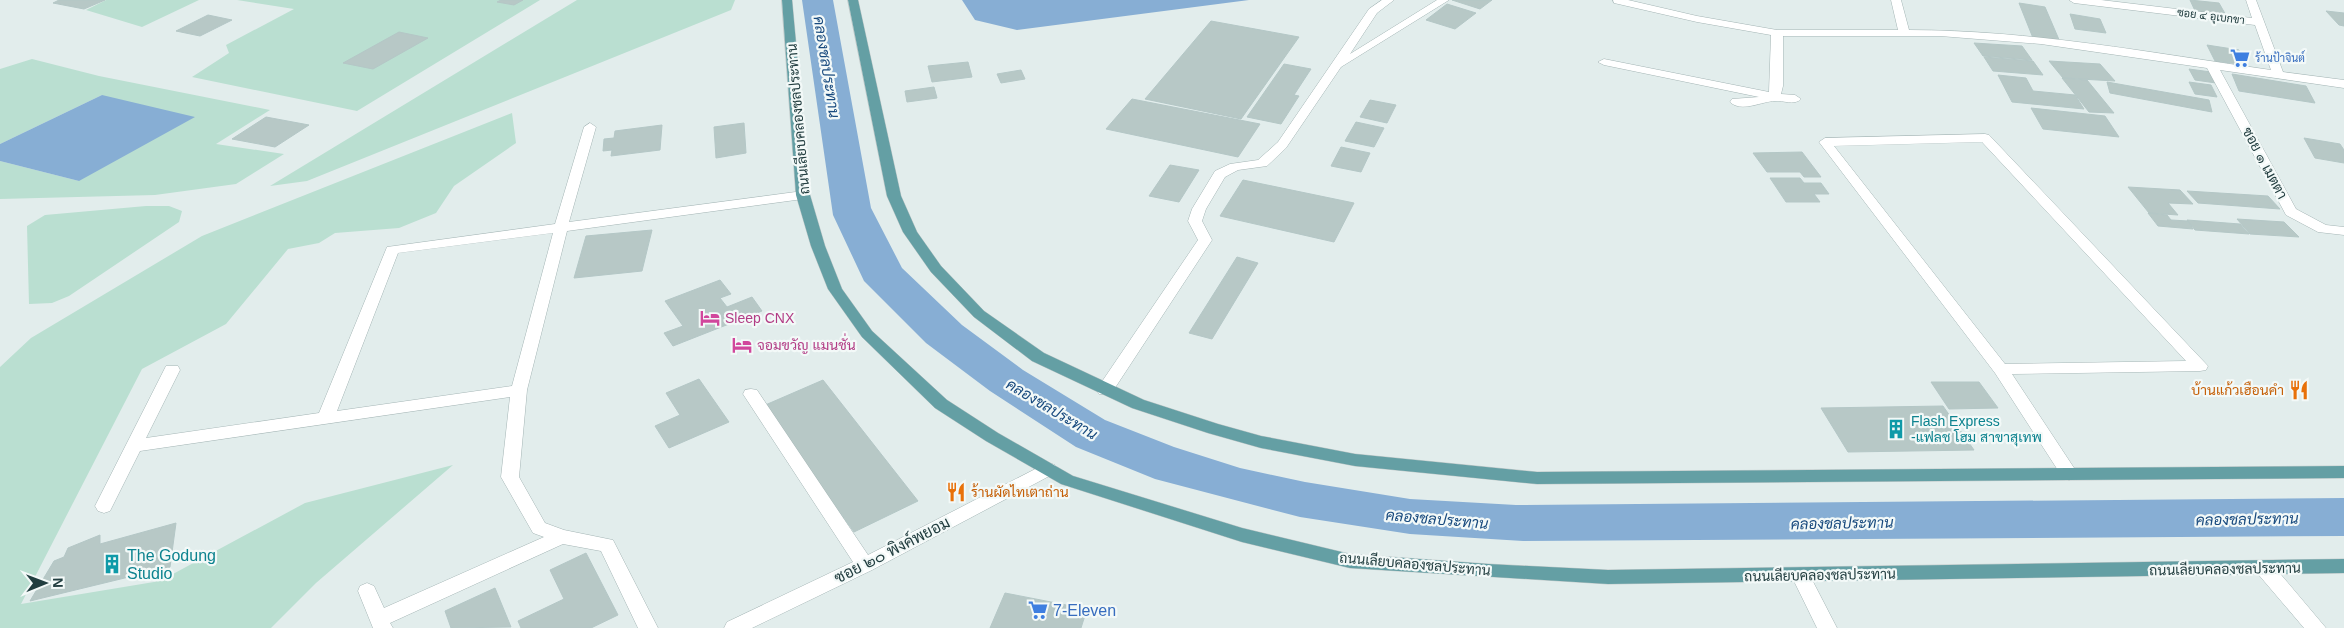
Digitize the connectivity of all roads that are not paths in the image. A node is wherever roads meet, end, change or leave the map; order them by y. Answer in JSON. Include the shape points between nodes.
{"nodes":[{"id":1,"x":787,"y":0,"type":"edge"},
{"id":2,"x":853,"y":0,"type":"edge"},
{"id":3,"x":1388,"y":0,"type":"edge"},
{"id":4,"x":1444,"y":0,"type":"edge"},
{"id":5,"x":1896,"y":0,"type":"edge"},
{"id":6,"x":2074,"y":0,"type":"edge"},
{"id":7,"x":2251,"y":0,"type":"edge"},
{"id":8,"x":1618,"y":1,"type":"edge"},
{"id":9,"x":2258,"y":22,"type":"junction"},
{"id":10,"x":1776,"y":33,"type":"junction"},
{"id":11,"x":1905,"y":34,"type":"junction"},
{"id":12,"x":1604,"y":62,"type":"dead end"},
{"id":13,"x":2211,"y":64,"type":"junction"},
{"id":14,"x":1335,"y":67,"type":"junction"},
{"id":15,"x":2278,"y":74,"type":"junction"},
{"id":16,"x":2344,"y":84,"type":"edge"},
{"id":17,"x":1774,"y":97,"type":"junction"},
{"id":18,"x":1795,"y":98,"type":"dead end"},
{"id":19,"x":1736,"y":102,"type":"dead end"},
{"id":20,"x":590,"y":127,"type":"dead end"},
{"id":21,"x":803,"y":194,"type":"junction"},
{"id":22,"x":561,"y":227,"type":"junction"},
{"id":23,"x":2344,"y":231,"type":"edge"},
{"id":24,"x":2001,"y":369,"type":"junction"},
{"id":25,"x":172,"y":370,"type":"dead end"},
{"id":26,"x":519,"y":390,"type":"junction"},
{"id":27,"x":1105,"y":390,"type":"junction"},
{"id":28,"x":751,"y":394,"type":"dead end"},
{"id":29,"x":326,"y":417,"type":"junction"},
{"id":30,"x":134,"y":446,"type":"junction"},
{"id":31,"x":1049,"y":469,"type":"junction"},
{"id":32,"x":2344,"y":472,"type":"edge"},
{"id":33,"x":2069,"y":474,"type":"junction"},
{"id":34,"x":104,"y":506,"type":"dead end"},
{"id":35,"x":562,"y":537,"type":"junction"},
{"id":36,"x":865,"y":565,"type":"junction"},
{"id":37,"x":2344,"y":566,"type":"edge"},
{"id":38,"x":2265,"y":569,"type":"junction"},
{"id":39,"x":1800,"y":575,"type":"junction"},
{"id":40,"x":367,"y":591,"type":"dead end"},
{"id":41,"x":381,"y":624,"type":"edge"},
{"id":42,"x":648,"y":628,"type":"edge"},
{"id":43,"x":734,"y":628,"type":"edge"},
{"id":44,"x":1827,"y":628,"type":"edge"},
{"id":45,"x":2316,"y":628,"type":"edge"}],
"edges":[{"from":1,"to":21,"type":"main road","name":"ถนนเลียบคลองชลประทาน"},
{"from":2,"to":27,"type":"main road","via":[[894,196],[910,232],[936,269],[979,314],[1038,357]]},
{"from":3,"to":14,"type":"street","via":[[1373,11]]},
{"from":4,"to":14,"type":"street"},
{"from":5,"to":11,"type":"street"},
{"from":6,"to":9,"type":"street","name":"ซอย ๔ อุเบกขา"},
{"from":7,"to":9,"type":"street"},
{"from":8,"to":10,"type":"street","via":[[1697,20]]},
{"from":9,"to":15,"type":"street"},
{"from":10,"to":11,"type":"street"},
{"from":10,"to":17,"type":"street","via":[[1777,86]]},
{"from":11,"to":13,"type":"street","via":[[2041,41]]},
{"from":12,"to":17,"type":"street"},
{"from":13,"to":15,"type":"street"},
{"from":13,"to":23,"type":"street","name":"ซอย ๑ เมตตา","via":[[2291,212],[2323,228]]},
{"from":14,"to":27,"type":"street","via":[[1273,154],[1262,163],[1235,166],[1220,174],[1198,209],[1195,221],[1205,240]]},
{"from":15,"to":16,"type":"street"},
{"from":17,"to":18,"type":"street"},
{"from":17,"to":19,"type":"street"},
{"from":20,"to":22,"type":"street"},
{"from":21,"to":22,"type":"street"},
{"from":21,"to":31,"type":"main road","name":"ถนนเลียบคลองชลประทาน","via":[[835,289],[867,334],[941,404]]},
{"from":22,"to":26,"type":"street"},
{"from":22,"to":29,"type":"street","via":[[392,250]]},
{"from":24,"to":24,"type":"street","via":[[1976,338],[1825,142],[1985,138],[2200,366]]},
{"from":24,"to":33,"type":"street"},
{"from":25,"to":30,"type":"street"},
{"from":26,"to":29,"type":"street"},
{"from":26,"to":35,"type":"street","via":[[510,476],[539,528]]},
{"from":27,"to":33,"type":"main road","via":[[1171,415],[1260,442],[1355,460],[1537,478]]},
{"from":28,"to":36,"type":"street"},
{"from":29,"to":30,"type":"street"},
{"from":30,"to":34,"type":"street"},
{"from":31,"to":36,"type":"street","name":"ซอย ๒๐ พิงค์พยอม"},
{"from":31,"to":39,"type":"main road","name":"ถนนเลียบคลองชลประทาน","via":[[1067,480],[1103,493],[1242,535],[1350,561],[1608,577]]},
{"from":32,"to":33,"type":"main road"},
{"from":35,"to":41,"type":"street"},
{"from":35,"to":42,"type":"street","via":[[607,545]]},
{"from":36,"to":43,"type":"street","name":"ซอย ๒๐ พิงค์พยอม"},
{"from":37,"to":38,"type":"main road","name":"ถนนเลียบคลองชลประทาน"},
{"from":38,"to":39,"type":"main road","name":"ถนนเลียบคลองชลประทาน"},
{"from":38,"to":45,"type":"street"},
{"from":39,"to":44,"type":"street"},
{"from":40,"to":41,"type":"street"}]}
